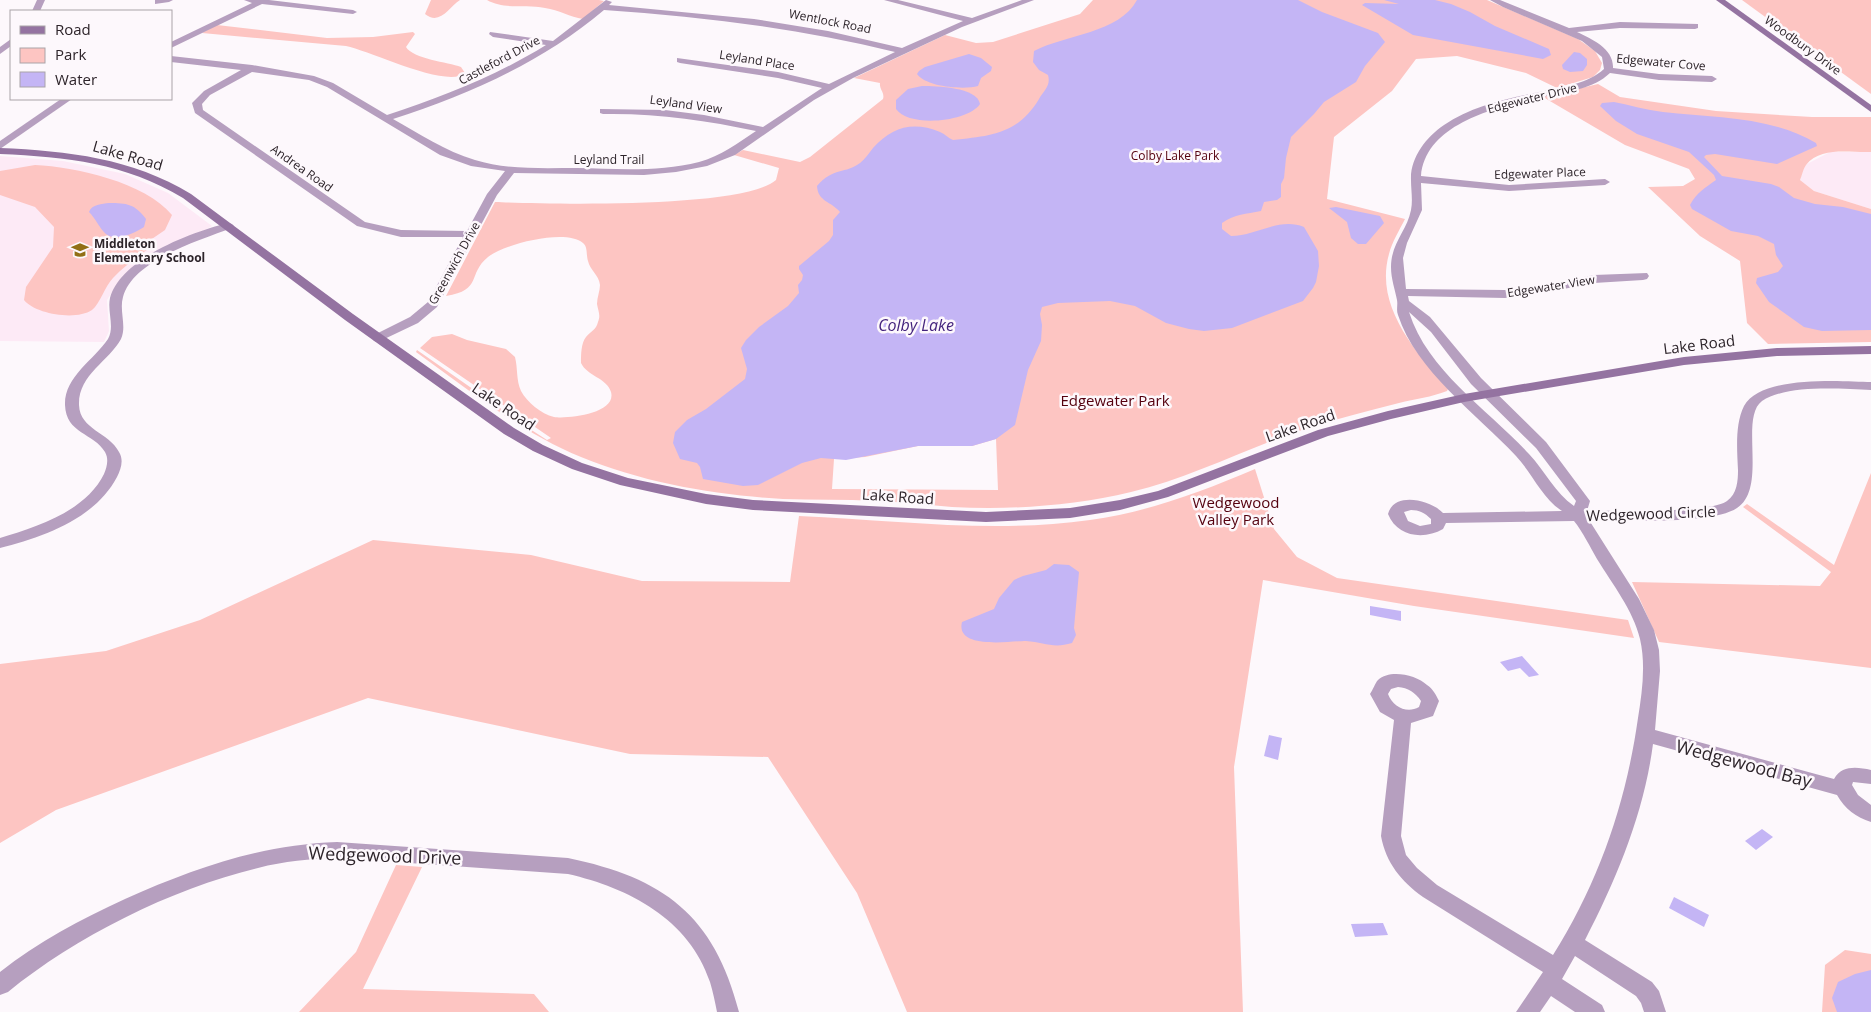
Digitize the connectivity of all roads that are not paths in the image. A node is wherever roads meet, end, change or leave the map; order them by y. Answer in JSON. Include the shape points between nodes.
{"nodes":[{"id":1,"x":169,"y":0,"type":"edge"},
{"id":2,"x":248,"y":0,"type":"edge"},
{"id":3,"x":610,"y":0,"type":"edge"},
{"id":4,"x":888,"y":0,"type":"edge"},
{"id":5,"x":1030,"y":0,"type":"edge"},
{"id":6,"x":1494,"y":0,"type":"edge"},
{"id":7,"x":1720,"y":0,"type":"edge"},
{"id":8,"x":1735,"y":0,"type":"edge"},
{"id":9,"x":262,"y":1,"type":"edge"},
{"id":10,"x":158,"y":2,"type":"dead end"},
{"id":11,"x":602,"y":7,"type":"junction"},
{"id":12,"x":353,"y":12,"type":"dead end"},
{"id":13,"x":971,"y":20,"type":"junction"},
{"id":14,"x":1695,"y":26,"type":"dead end"},
{"id":15,"x":1566,"y":31,"type":"junction"},
{"id":16,"x":493,"y":34,"type":"dead end"},
{"id":17,"x":555,"y":44,"type":"junction"},
{"id":18,"x":172,"y":45,"type":"edge"},
{"id":19,"x":903,"y":51,"type":"junction"},
{"id":20,"x":172,"y":58,"type":"edge"},
{"id":21,"x":680,"y":60,"type":"dead end"},
{"id":22,"x":252,"y":68,"type":"junction"},
{"id":23,"x":1608,"y":70,"type":"junction"},
{"id":24,"x":1712,"y":78,"type":"dead end"},
{"id":25,"x":830,"y":87,"type":"junction"},
{"id":26,"x":1871,"y":99,"type":"edge"},
{"id":27,"x":65,"y":100,"type":"edge"},
{"id":28,"x":1871,"y":109,"type":"edge"},
{"id":29,"x":603,"y":111,"type":"dead end"},
{"id":30,"x":386,"y":118,"type":"junction"},
{"id":31,"x":764,"y":130,"type":"junction"},
{"id":32,"x":0,"y":146,"type":"edge"},
{"id":33,"x":0,"y":151,"type":"edge"},
{"id":34,"x":511,"y":170,"type":"junction"},
{"id":35,"x":1415,"y":179,"type":"junction"},
{"id":36,"x":1605,"y":182,"type":"dead end"},
{"id":37,"x":228,"y":226,"type":"junction"},
{"id":38,"x":471,"y":234,"type":"junction"},
{"id":39,"x":1643,"y":276,"type":"dead end"},
{"id":40,"x":1402,"y":298,"type":"junction"},
{"id":41,"x":378,"y":338,"type":"junction"},
{"id":42,"x":1871,"y":350,"type":"edge"},
{"id":43,"x":1871,"y":386,"type":"edge"},
{"id":44,"x":1490,"y":393,"type":"junction"},
{"id":45,"x":1464,"y":398,"type":"junction"},
{"id":46,"x":1578,"y":516,"type":"junction"},
{"id":47,"x":1439,"y":518,"type":"dead end"},
{"id":48,"x":0,"y":543,"type":"edge"},
{"id":49,"x":1403,"y":716,"type":"dead end"},
{"id":50,"x":1646,"y":735,"type":"junction"},
{"id":51,"x":1871,"y":777,"type":"edge"},
{"id":52,"x":1842,"y":789,"type":"junction"},
{"id":53,"x":1871,"y":814,"type":"edge"},
{"id":54,"x":1574,"y":944,"type":"junction"},
{"id":55,"x":1553,"y":976,"type":"junction"},
{"id":56,"x":0,"y":985,"type":"edge"},
{"id":57,"x":728,"y":1012,"type":"edge"},
{"id":58,"x":1527,"y":1012,"type":"edge"},
{"id":59,"x":1594,"y":1012,"type":"edge"},
{"id":60,"x":1655,"y":1012,"type":"edge"}],
"edges":[{"from":1,"to":10,"type":"street"},
{"from":2,"to":9,"type":"street"},
{"from":3,"to":11,"type":"street","name":"Castleford Drive"},
{"from":4,"to":13,"type":"street"},
{"from":5,"to":13,"type":"street","name":"Leyland Trail"},
{"from":6,"to":15,"type":"street"},
{"from":7,"to":28,"type":"street","name":"Woodbury Drive"},
{"from":8,"to":26,"type":"street","name":"Woodbury Drive"},
{"from":9,"to":12,"type":"street"},
{"from":9,"to":18,"type":"street"},
{"from":11,"to":17,"type":"street","name":"Castleford Drive"},
{"from":11,"to":19,"type":"street","name":"Wentlock Road","via":[[782,24]]},
{"from":13,"to":19,"type":"street","name":"Leyland Trail"},
{"from":14,"to":15,"type":"street","via":[[1620,25]]},
{"from":15,"to":23,"type":"street","via":[[1600,49],[1608,59]]},
{"from":16,"to":17,"type":"street"},
{"from":17,"to":30,"type":"street","name":"Castleford Drive","via":[[479,86]]},
{"from":19,"to":25,"type":"street","name":"Leyland Trail"},
{"from":20,"to":22,"type":"street","name":"Leyland Trail"},
{"from":21,"to":25,"type":"street","name":"Leyland Place","via":[[772,74]]},
{"from":22,"to":30,"type":"street","name":"Leyland Trail","via":[[321,81]]},
{"from":22,"to":38,"type":"street","name":"Andrea Road","via":[[202,97],[196,106],[199,112],[361,224],[401,234]]},
{"from":23,"to":24,"type":"street","name":"Edgewater Cove"},
{"from":23,"to":35,"type":"street","name":"Edgewater Drive","via":[[1590,83],[1501,104],[1457,122],[1434,138],[1426,148]]},
{"from":25,"to":31,"type":"street","name":"Leyland Trail"},
{"from":27,"to":32,"type":"street"},
{"from":29,"to":31,"type":"street","name":"Leyland View","via":[[685,114]]},
{"from":30,"to":34,"type":"street","name":"Leyland Trail","via":[[456,158]]},
{"from":31,"to":34,"type":"street","name":"Leyland Trail","via":[[726,155],[681,169],[644,172]]},
{"from":33,"to":37,"type":"street","name":"Lake Road","via":[[69,157],[138,172],[183,193]]},
{"from":34,"to":38,"type":"street","name":"Greenwich Drive","via":[[495,189]]},
{"from":35,"to":36,"type":"street","name":"Edgewater Place","via":[[1509,188]]},
{"from":35,"to":40,"type":"street","name":"Edgewater Drive","via":[[1417,212],[1401,244],[1397,266]]},
{"from":37,"to":41,"type":"street","name":"Lake Road"},
{"from":37,"to":48,"type":"street","via":[[162,253],[131,275],[118,292],[115,338],[80,381],[72,402],[77,422],[112,449],[115,456],[111,476],[104,488],[74,513]]},
{"from":38,"to":41,"type":"street","name":"Greenwich Drive","via":[[430,307],[410,322]]},
{"from":39,"to":40,"type":"street","name":"Edgewater View","via":[[1594,279],[1505,294]]},
{"from":40,"to":44,"type":"street","via":[[1442,336],[1466,370]]},
{"from":40,"to":45,"type":"street","name":"Edgewater Drive","via":[[1403,312],[1415,336],[1432,362]]},
{"from":41,"to":45,"type":"street","name":"Lake Road","via":[[516,436],[573,464],[625,482],[670,492],[783,507],[986,517],[1092,510],[1174,490],[1323,433]]},
{"from":42,"to":44,"type":"street","name":"Lake Road","via":[[1777,352],[1693,360]]},
{"from":43,"to":46,"type":"street","name":"Wedgewood Circle","via":[[1826,385],[1784,389],[1769,392],[1754,402],[1743,447],[1745,487],[1742,496],[1731,507],[1710,514]]},
{"from":44,"to":45,"type":"street","name":"Lake Road"},
{"from":44,"to":46,"type":"street","via":[[1565,473],[1583,501]]},
{"from":45,"to":46,"type":"street","via":[[1519,450],[1557,500]]},
{"from":46,"to":47,"type":"street"},
{"from":46,"to":50,"type":"street","via":[[1646,631],[1652,680]]},
{"from":49,"to":55,"type":"street","via":[[1391,836],[1402,864],[1412,878]]},
{"from":50,"to":52,"type":"street","name":"Wedgewood Bay"},
{"from":50,"to":54,"type":"street","via":[[1636,788],[1611,864]]},
{"from":51,"to":52,"type":"street","via":[[1850,775],[1842,783]]},
{"from":52,"to":53,"type":"street","via":[[1853,804]]},
{"from":54,"to":55,"type":"street"},
{"from":54,"to":60,"type":"street","via":[[1644,988]]},
{"from":55,"to":58,"type":"street"},
{"from":55,"to":59,"type":"street"},
{"from":56,"to":57,"type":"street","name":"Wedgewood Drive","via":[[60,941],[183,882],[261,858],[337,850],[568,866],[619,879],[665,904],[685,922],[703,945],[715,969]]}]}
